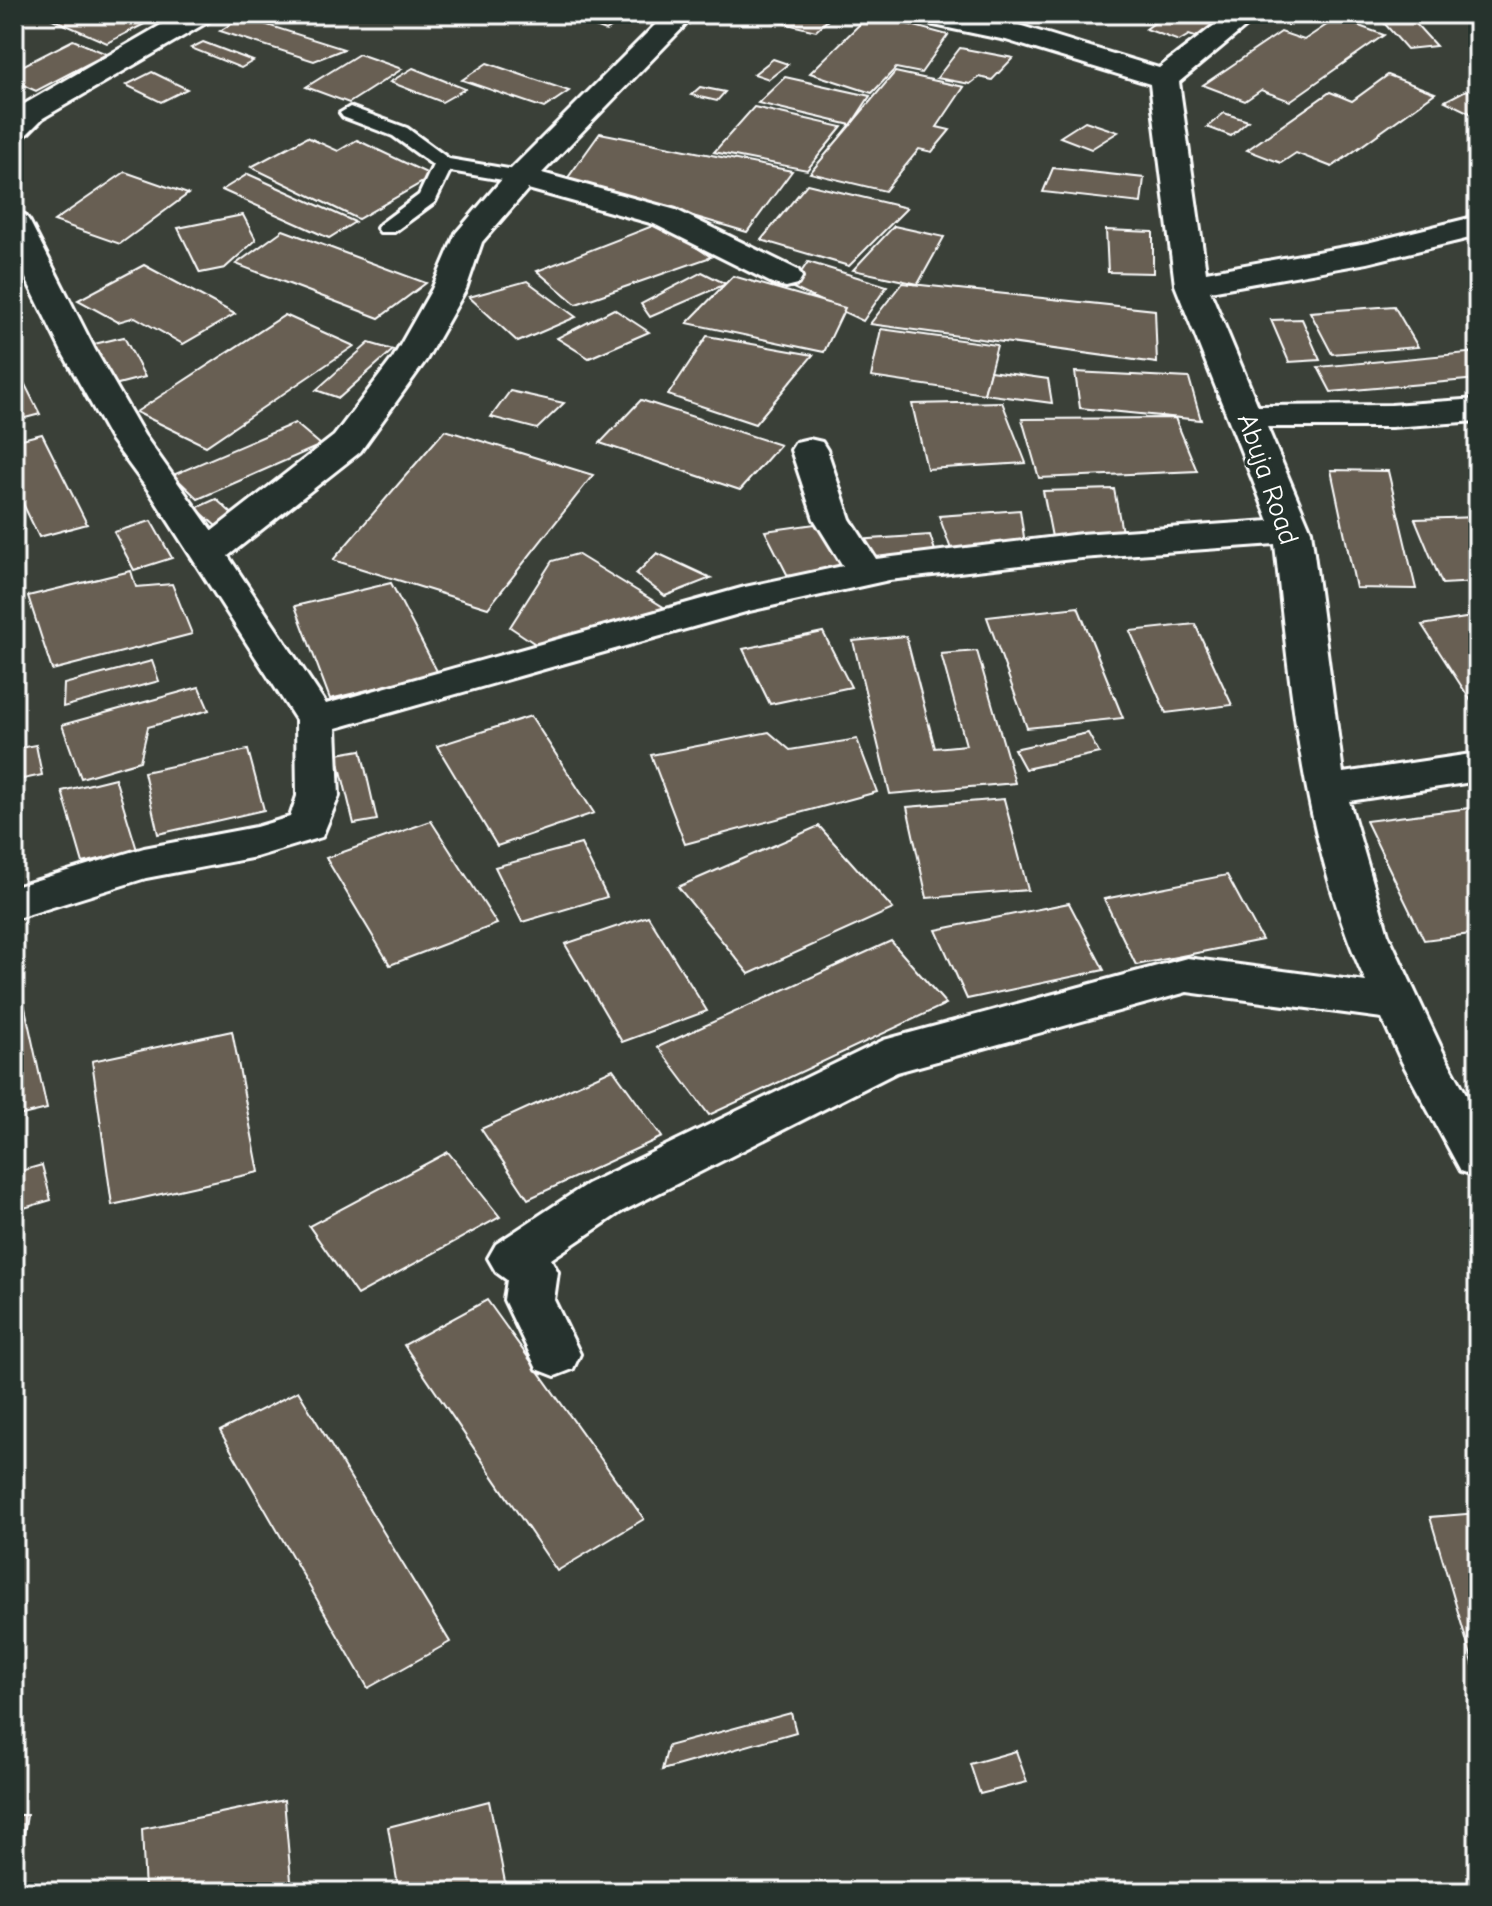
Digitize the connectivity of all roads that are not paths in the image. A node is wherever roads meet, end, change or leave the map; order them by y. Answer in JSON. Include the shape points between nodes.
{"nodes":[{"id":1,"x":201,"y":14,"type":"edge"},
{"id":2,"x":682,"y":14,"type":"edge"},
{"id":3,"x":920,"y":14,"type":"edge"},
{"id":4,"x":1247,"y":14,"type":"edge"},
{"id":5,"x":1164,"y":79,"type":"junction"},
{"id":6,"x":350,"y":113,"type":"dead end"},
{"id":7,"x":14,"y":130,"type":"edge"},
{"id":8,"x":443,"y":164,"type":"junction"},
{"id":9,"x":521,"y":177,"type":"junction"},
{"id":10,"x":14,"y":222,"type":"edge"},
{"id":11,"x":1478,"y":226,"type":"edge"},
{"id":12,"x":387,"y":228,"type":"dead end"},
{"id":13,"x":786,"y":277,"type":"dead end"},
{"id":14,"x":1191,"y":285,"type":"junction"},
{"id":15,"x":1478,"y":410,"type":"edge"},
{"id":16,"x":1247,"y":417,"type":"junction"},
{"id":17,"x":809,"y":450,"type":"dead end"},
{"id":18,"x":1292,"y":531,"type":"junction"},
{"id":19,"x":207,"y":554,"type":"junction"},
{"id":20,"x":866,"y":572,"type":"junction"},
{"id":21,"x":316,"y":720,"type":"junction"},
{"id":22,"x":1478,"y":767,"type":"edge"},
{"id":23,"x":1325,"y":790,"type":"junction"},
{"id":24,"x":14,"y":903,"type":"edge"},
{"id":25,"x":1397,"y":1003,"type":"junction"},
{"id":26,"x":1478,"y":1158,"type":"edge"},
{"id":27,"x":555,"y":1354,"type":"dead end"}],
"edges":[{"from":1,"to":7,"type":"street","via":[[42,106]]},
{"from":2,"to":9,"type":"street"},
{"from":3,"to":5,"type":"street","via":[[1012,32]]},
{"from":4,"to":5,"type":"street"},
{"from":5,"to":14,"type":"street","name":"Abuja Road"},
{"from":6,"to":8,"type":"lane","via":[[394,126]]},
{"from":8,"to":9,"type":"lane"},
{"from":8,"to":12,"type":"lane","via":[[428,198]]},
{"from":9,"to":13,"type":"street","via":[[665,217]]},
{"from":9,"to":19,"type":"street","via":[[467,240],[449,289],[409,360],[347,444]]},
{"from":10,"to":19,"type":"street","via":[[128,438]]},
{"from":11,"to":14,"type":"street","via":[[1367,253]]},
{"from":14,"to":16,"type":"street","name":"Abuja Road"},
{"from":15,"to":16,"type":"street"},
{"from":16,"to":18,"type":"street","name":"Abuja Road"},
{"from":17,"to":20,"type":"street","via":[[832,519]]},
{"from":18,"to":20,"type":"street","via":[[1081,546]]},
{"from":18,"to":23,"type":"street","name":"Abuja Road"},
{"from":19,"to":21,"type":"street"},
{"from":20,"to":21,"type":"street","via":[[745,599]]},
{"from":21,"to":24,"type":"street","via":[[318,796],[307,827],[144,863]]},
{"from":22,"to":23,"type":"street"},
{"from":23,"to":25,"type":"street","name":"Abuja Road","via":[[1366,934]]},
{"from":25,"to":26,"type":"street","name":"Abuja Road"},
{"from":25,"to":27,"type":"street","via":[[1187,975],[884,1058],[604,1198],[513,1258],[533,1272],[529,1300]]}]}
